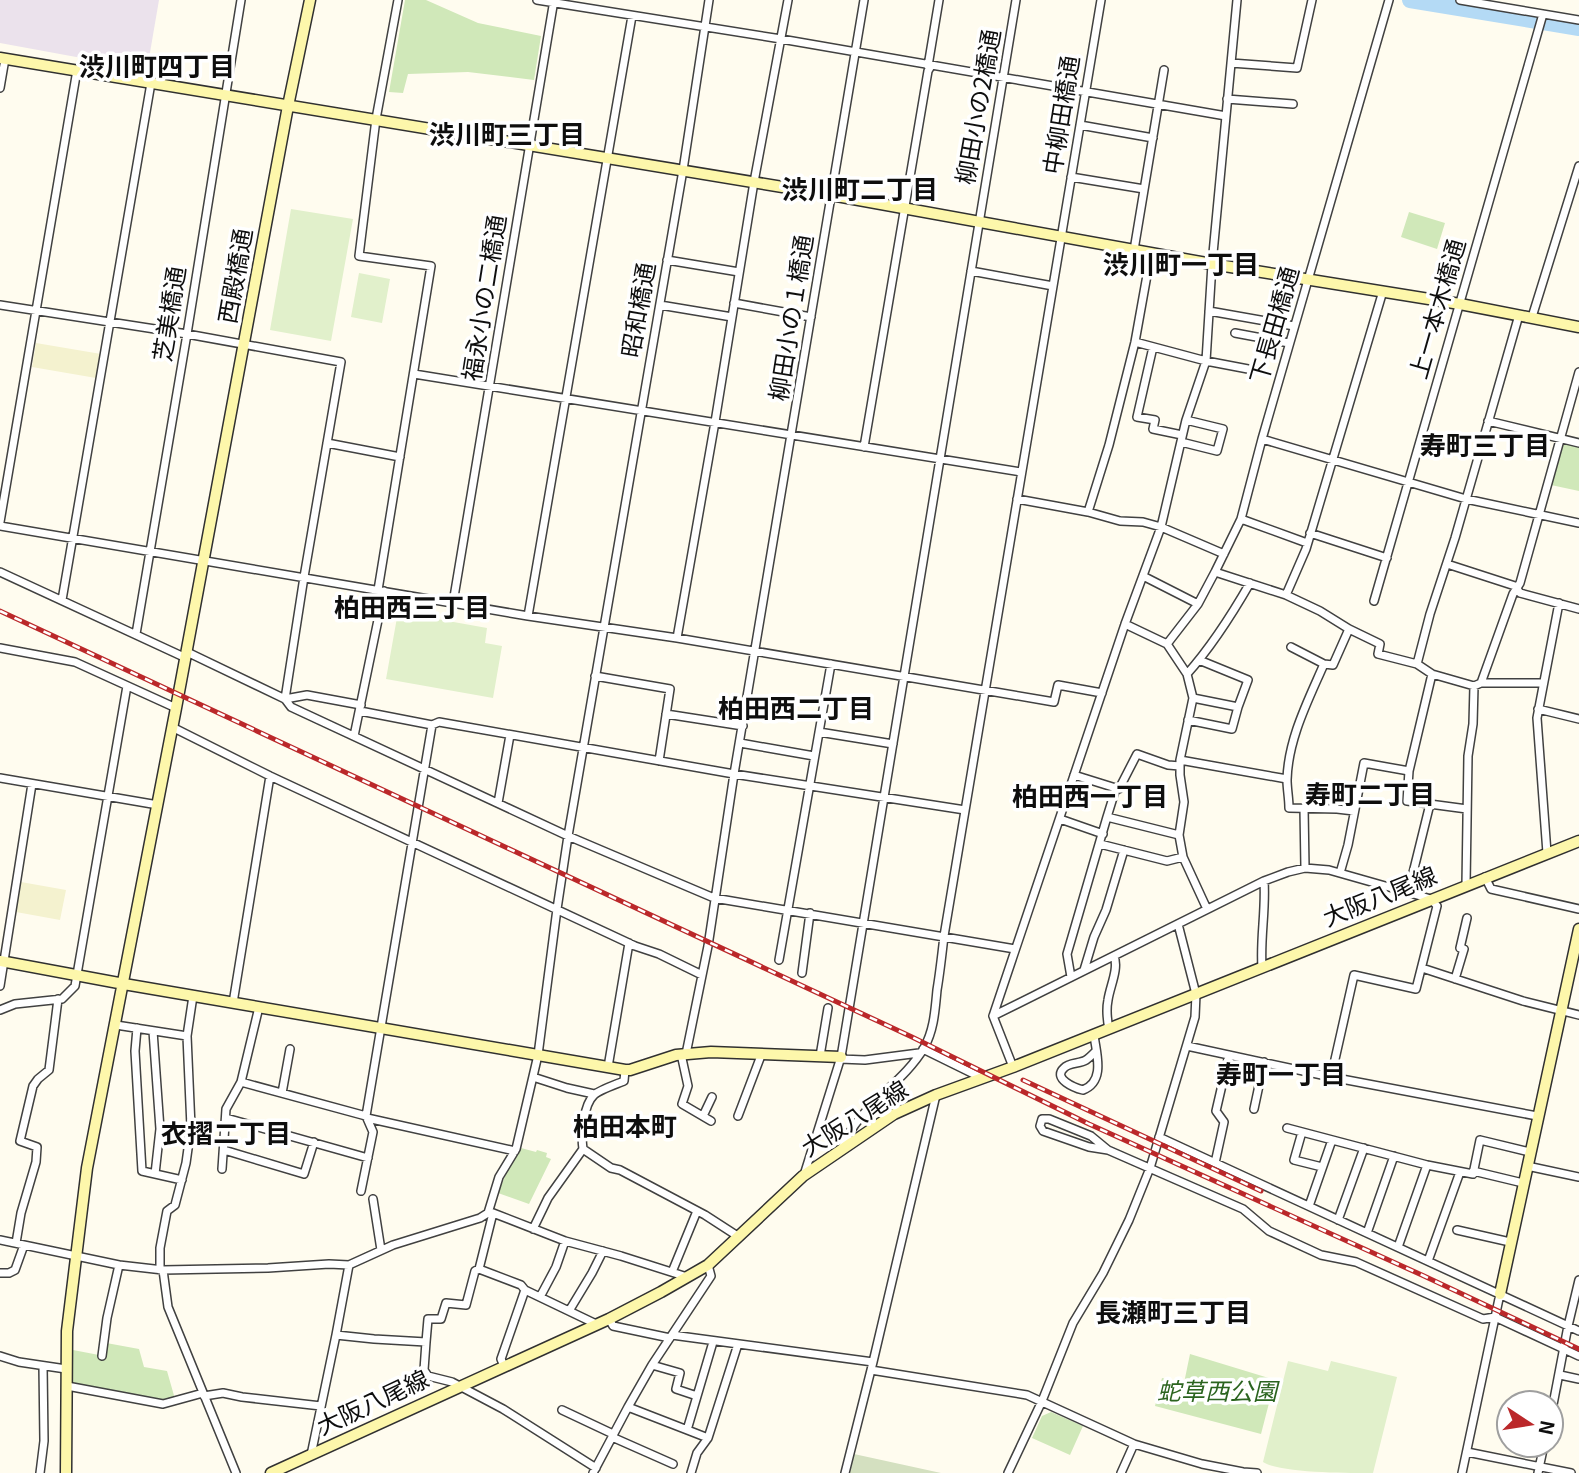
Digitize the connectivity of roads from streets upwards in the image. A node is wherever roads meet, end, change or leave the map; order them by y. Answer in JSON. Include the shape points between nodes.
{"nodes":[{"id":1,"x":241,"y":0,"type":"edge"},
{"id":2,"x":310,"y":0,"type":"edge"},
{"id":3,"x":398,"y":0,"type":"edge"},
{"id":4,"x":537,"y":0,"type":"edge"},
{"id":5,"x":709,"y":0,"type":"edge"},
{"id":6,"x":788,"y":0,"type":"edge"},
{"id":7,"x":864,"y":0,"type":"edge"},
{"id":8,"x":939,"y":0,"type":"edge"},
{"id":9,"x":1016,"y":0,"type":"edge"},
{"id":10,"x":1101,"y":0,"type":"edge"},
{"id":11,"x":1237,"y":0,"type":"edge"},
{"id":12,"x":1312,"y":0,"type":"edge"},
{"id":13,"x":1460,"y":0,"type":"edge"},
{"id":14,"x":554,"y":1,"type":"edge"},
{"id":15,"x":1389,"y":1,"type":"edge"},
{"id":16,"x":632,"y":16,"type":"junction"},
{"id":17,"x":1543,"y":16,"type":"junction"},
{"id":18,"x":1579,"y":20,"type":"edge"},
{"id":19,"x":704,"y":27,"type":"junction"},
{"id":20,"x":781,"y":39,"type":"junction"},
{"id":21,"x":855,"y":52,"type":"junction"},
{"id":22,"x":3,"y":58,"type":"edge"},
{"id":23,"x":1231,"y":63,"type":"junction"},
{"id":24,"x":930,"y":66,"type":"junction"},
{"id":25,"x":77,"y":70,"type":"junction"},
{"id":26,"x":1164,"y":70,"type":"dead end"},
{"id":27,"x":1003,"y":78,"type":"junction"},
{"id":28,"x":151,"y":83,"type":"junction"},
{"id":29,"x":0,"y":88,"type":"edge"},
{"id":30,"x":1085,"y":92,"type":"junction"},
{"id":31,"x":225,"y":95,"type":"junction"},
{"id":32,"x":1227,"y":99,"type":"junction"},
{"id":33,"x":1158,"y":104,"type":"junction"},
{"id":34,"x":1293,"y":104,"type":"dead end"},
{"id":35,"x":288,"y":106,"type":"junction"},
{"id":36,"x":1226,"y":116,"type":"junction"},
{"id":37,"x":376,"y":119,"type":"junction"},
{"id":38,"x":1080,"y":125,"type":"junction"},
{"id":39,"x":1153,"y":138,"type":"junction"},
{"id":40,"x":530,"y":145,"type":"junction"},
{"id":41,"x":606,"y":158,"type":"junction"},
{"id":42,"x":1579,"y":166,"type":"edge"},
{"id":43,"x":682,"y":170,"type":"junction"},
{"id":44,"x":1071,"y":177,"type":"junction"},
{"id":45,"x":1577,"y":180,"type":"edge"},
{"id":46,"x":754,"y":182,"type":"junction"},
{"id":47,"x":1144,"y":189,"type":"junction"},
{"id":48,"x":831,"y":195,"type":"junction"},
{"id":49,"x":905,"y":208,"type":"junction"},
{"id":50,"x":979,"y":221,"type":"junction"},
{"id":51,"x":1061,"y":237,"type":"junction"},
{"id":52,"x":1134,"y":250,"type":"junction"},
{"id":53,"x":1151,"y":253,"type":"junction"},
{"id":54,"x":667,"y":260,"type":"junction"},
{"id":55,"x":1212,"y":264,"type":"junction"},
{"id":56,"x":971,"y":271,"type":"junction"},
{"id":57,"x":739,"y":272,"type":"junction"},
{"id":58,"x":1308,"y":279,"type":"junction"},
{"id":59,"x":1053,"y":286,"type":"junction"},
{"id":60,"x":1383,"y":291,"type":"junction"},
{"id":61,"x":734,"y":303,"type":"junction"},
{"id":62,"x":1460,"y":304,"type":"junction"},
{"id":63,"x":0,"y":305,"type":"edge"},
{"id":64,"x":660,"y":305,"type":"junction"},
{"id":65,"x":36,"y":311,"type":"junction"},
{"id":66,"x":1209,"y":311,"type":"junction"},
{"id":67,"x":1519,"y":315,"type":"junction"},
{"id":68,"x":732,"y":317,"type":"junction"},
{"id":69,"x":811,"y":317,"type":"junction"},
{"id":70,"x":1532,"y":317,"type":"junction"},
{"id":71,"x":111,"y":323,"type":"junction"},
{"id":72,"x":1294,"y":326,"type":"junction"},
{"id":73,"x":1579,"y":327,"type":"edge"},
{"id":74,"x":1235,"y":333,"type":"dead end"},
{"id":75,"x":187,"y":334,"type":"junction"},
{"id":76,"x":1135,"y":342,"type":"junction"},
{"id":77,"x":245,"y":344,"type":"junction"},
{"id":78,"x":1289,"y":344,"type":"junction"},
{"id":79,"x":1153,"y":347,"type":"junction"},
{"id":80,"x":1206,"y":361,"type":"junction"},
{"id":81,"x":1248,"y":369,"type":"dead end"},
{"id":82,"x":1579,"y":372,"type":"edge"},
{"id":83,"x":414,"y":374,"type":"junction"},
{"id":84,"x":489,"y":386,"type":"junction"},
{"id":85,"x":565,"y":398,"type":"junction"},
{"id":86,"x":641,"y":410,"type":"junction"},
{"id":87,"x":1186,"y":420,"type":"junction"},
{"id":88,"x":715,"y":422,"type":"junction"},
{"id":89,"x":1488,"y":422,"type":"junction"},
{"id":90,"x":792,"y":435,"type":"junction"},
{"id":91,"x":1560,"y":438,"type":"junction"},
{"id":92,"x":1181,"y":439,"type":"junction"},
{"id":93,"x":1262,"y":439,"type":"junction"},
{"id":94,"x":327,"y":443,"type":"junction"},
{"id":95,"x":1579,"y":443,"type":"edge"},
{"id":96,"x":864,"y":447,"type":"junction"},
{"id":97,"x":400,"y":457,"type":"junction"},
{"id":98,"x":940,"y":458,"type":"junction"},
{"id":99,"x":1333,"y":460,"type":"junction"},
{"id":100,"x":1021,"y":472,"type":"junction"},
{"id":101,"x":1408,"y":482,"type":"junction"},
{"id":102,"x":1017,"y":499,"type":"junction"},
{"id":103,"x":1466,"y":499,"type":"junction"},
{"id":104,"x":1088,"y":512,"type":"junction"},
{"id":105,"x":1539,"y":515,"type":"junction"},
{"id":106,"x":1241,"y":519,"type":"junction"},
{"id":107,"x":1579,"y":523,"type":"edge"},
{"id":108,"x":0,"y":524,"type":"edge"},
{"id":109,"x":1161,"y":527,"type":"junction"},
{"id":110,"x":1310,"y":533,"type":"junction"},
{"id":111,"x":73,"y":538,"type":"junction"},
{"id":112,"x":1307,"y":543,"type":"junction"},
{"id":113,"x":149,"y":551,"type":"junction"},
{"id":114,"x":1224,"y":554,"type":"junction"},
{"id":115,"x":1387,"y":558,"type":"junction"},
{"id":116,"x":204,"y":561,"type":"junction"},
{"id":117,"x":1447,"y":564,"type":"junction"},
{"id":118,"x":0,"y":572,"type":"edge"},
{"id":119,"x":1215,"y":572,"type":"junction"},
{"id":120,"x":1143,"y":576,"type":"junction"},
{"id":121,"x":304,"y":577,"type":"junction"},
{"id":122,"x":1250,"y":583,"type":"junction"},
{"id":123,"x":1517,"y":589,"type":"junction"},
{"id":124,"x":381,"y":590,"type":"junction"},
{"id":125,"x":1286,"y":595,"type":"junction"},
{"id":126,"x":62,"y":600,"type":"junction"},
{"id":127,"x":1374,"y":601,"type":"dead end"},
{"id":128,"x":453,"y":603,"type":"junction"},
{"id":129,"x":1559,"y":603,"type":"junction"},
{"id":130,"x":1198,"y":604,"type":"junction"},
{"id":131,"x":1579,"y":609,"type":"edge"},
{"id":132,"x":528,"y":616,"type":"junction"},
{"id":133,"x":1125,"y":624,"type":"junction"},
{"id":134,"x":604,"y":626,"type":"junction"},
{"id":135,"x":1349,"y":629,"type":"junction"},
{"id":136,"x":136,"y":634,"type":"junction"},
{"id":137,"x":677,"y":638,"type":"junction"},
{"id":138,"x":1167,"y":644,"type":"junction"},
{"id":139,"x":1291,"y":647,"type":"dead end"},
{"id":140,"x":0,"y":648,"type":"edge"},
{"id":141,"x":755,"y":651,"type":"junction"},
{"id":142,"x":186,"y":655,"type":"junction"},
{"id":143,"x":1199,"y":660,"type":"junction"},
{"id":144,"x":831,"y":664,"type":"junction"},
{"id":145,"x":1324,"y":664,"type":"junction"},
{"id":146,"x":1417,"y":664,"type":"junction"},
{"id":147,"x":1187,"y":674,"type":"junction"},
{"id":148,"x":1432,"y":674,"type":"junction"},
{"id":149,"x":596,"y":676,"type":"junction"},
{"id":150,"x":904,"y":676,"type":"junction"},
{"id":151,"x":1543,"y":683,"type":"junction"},
{"id":152,"x":1478,"y":684,"type":"junction"},
{"id":153,"x":127,"y":686,"type":"junction"},
{"id":154,"x":985,"y":690,"type":"junction"},
{"id":155,"x":1102,"y":693,"type":"junction"},
{"id":156,"x":1193,"y":698,"type":"junction"},
{"id":157,"x":285,"y":699,"type":"junction"},
{"id":158,"x":1238,"y":707,"type":"junction"},
{"id":159,"x":177,"y":708,"type":"junction"},
{"id":160,"x":360,"y":708,"type":"junction"},
{"id":161,"x":1538,"y":709,"type":"junction"},
{"id":162,"x":666,"y":714,"type":"junction"},
{"id":163,"x":1579,"y":719,"type":"edge"},
{"id":164,"x":1188,"y":720,"type":"junction"},
{"id":165,"x":432,"y":725,"type":"junction"},
{"id":166,"x":743,"y":726,"type":"junction"},
{"id":167,"x":172,"y":727,"type":"junction"},
{"id":168,"x":819,"y":732,"type":"junction"},
{"id":169,"x":510,"y":735,"type":"junction"},
{"id":170,"x":354,"y":736,"type":"junction"},
{"id":171,"x":740,"y":743,"type":"junction"},
{"id":172,"x":893,"y":744,"type":"junction"},
{"id":173,"x":584,"y":748,"type":"junction"},
{"id":174,"x":814,"y":756,"type":"junction"},
{"id":175,"x":659,"y":761,"type":"junction"},
{"id":176,"x":1180,"y":763,"type":"junction"},
{"id":177,"x":426,"y":770,"type":"junction"},
{"id":178,"x":1409,"y":771,"type":"junction"},
{"id":179,"x":734,"y":774,"type":"junction"},
{"id":180,"x":1074,"y":775,"type":"junction"},
{"id":181,"x":270,"y":776,"type":"junction"},
{"id":182,"x":0,"y":778,"type":"edge"},
{"id":183,"x":1287,"y":779,"type":"junction"},
{"id":184,"x":32,"y":783,"type":"junction"},
{"id":185,"x":809,"y":785,"type":"junction"},
{"id":186,"x":1116,"y":788,"type":"junction"},
{"id":187,"x":108,"y":796,"type":"junction"},
{"id":188,"x":884,"y":797,"type":"junction"},
{"id":189,"x":498,"y":803,"type":"junction"},
{"id":190,"x":1430,"y":804,"type":"junction"},
{"id":191,"x":158,"y":805,"type":"junction"},
{"id":192,"x":1304,"y":808,"type":"junction"},
{"id":193,"x":1467,"y":809,"type":"junction"},
{"id":194,"x":965,"y":810,"type":"junction"},
{"id":195,"x":1354,"y":811,"type":"junction"},
{"id":196,"x":1107,"y":817,"type":"junction"},
{"id":197,"x":1060,"y":819,"type":"junction"},
{"id":198,"x":1103,"y":834,"type":"junction"},
{"id":199,"x":1179,"y":835,"type":"junction"},
{"id":200,"x":568,"y":836,"type":"junction"},
{"id":201,"x":1579,"y":841,"type":"edge"},
{"id":202,"x":413,"y":843,"type":"junction"},
{"id":203,"x":1100,"y":844,"type":"junction"},
{"id":204,"x":1560,"y":848,"type":"junction"},
{"id":205,"x":1124,"y":850,"type":"junction"},
{"id":206,"x":1579,"y":851,"type":"edge"},
{"id":207,"x":1547,"y":853,"type":"junction"},
{"id":208,"x":1183,"y":857,"type":"junction"},
{"id":209,"x":1304,"y":868,"type":"junction"},
{"id":210,"x":1340,"y":873,"type":"junction"},
{"id":211,"x":1485,"y":877,"type":"junction"},
{"id":212,"x":1264,"y":881,"type":"junction"},
{"id":213,"x":1466,"y":885,"type":"junction"},
{"id":214,"x":1408,"y":893,"type":"junction"},
{"id":215,"x":714,"y":898,"type":"junction"},
{"id":216,"x":1431,"y":899,"type":"junction"},
{"id":217,"x":557,"y":909,"type":"junction"},
{"id":218,"x":1208,"y":909,"type":"junction"},
{"id":219,"x":1579,"y":909,"type":"edge"},
{"id":220,"x":787,"y":910,"type":"junction"},
{"id":221,"x":810,"y":913,"type":"junction"},
{"id":222,"x":1467,"y":918,"type":"dead end"},
{"id":223,"x":863,"y":922,"type":"junction"},
{"id":224,"x":1178,"y":924,"type":"junction"},
{"id":225,"x":1579,"y":929,"type":"edge"},
{"id":226,"x":944,"y":936,"type":"junction"},
{"id":227,"x":629,"y":943,"type":"junction"},
{"id":228,"x":1015,"y":949,"type":"junction"},
{"id":229,"x":1114,"y":956,"type":"junction"},
{"id":230,"x":779,"y":960,"type":"dead end"},
{"id":231,"x":2,"y":962,"type":"edge"},
{"id":232,"x":1262,"y":967,"type":"junction"},
{"id":233,"x":1422,"y":968,"type":"junction"},
{"id":234,"x":1084,"y":970,"type":"junction"},
{"id":235,"x":802,"y":973,"type":"dead end"},
{"id":236,"x":79,"y":975,"type":"junction"},
{"id":237,"x":702,"y":975,"type":"junction"},
{"id":238,"x":1071,"y":976,"type":"junction"},
{"id":239,"x":1455,"y":979,"type":"junction"},
{"id":240,"x":124,"y":984,"type":"junction"},
{"id":241,"x":0,"y":986,"type":"edge"},
{"id":242,"x":1196,"y":994,"type":"junction"},
{"id":243,"x":193,"y":996,"type":"junction"},
{"id":244,"x":58,"y":999,"type":"junction"},
{"id":245,"x":233,"y":1003,"type":"junction"},
{"id":246,"x":259,"y":1007,"type":"junction"},
{"id":247,"x":828,"y":1008,"type":"dead end"},
{"id":248,"x":0,"y":1010,"type":"edge"},
{"id":249,"x":1561,"y":1011,"type":"junction"},
{"id":250,"x":1579,"y":1015,"type":"edge"},
{"id":251,"x":993,"y":1016,"type":"junction"},
{"id":252,"x":116,"y":1025,"type":"junction"},
{"id":253,"x":136,"y":1028,"type":"junction"},
{"id":254,"x":382,"y":1029,"type":"junction"},
{"id":255,"x":1109,"y":1029,"type":"junction"},
{"id":256,"x":153,"y":1031,"type":"junction"},
{"id":257,"x":1094,"y":1035,"type":"junction"},
{"id":258,"x":187,"y":1036,"type":"junction"},
{"id":259,"x":1187,"y":1046,"type":"junction"},
{"id":260,"x":290,"y":1049,"type":"dead end"},
{"id":261,"x":922,"y":1051,"type":"junction"},
{"id":262,"x":1095,"y":1052,"type":"junction"},
{"id":263,"x":762,"y":1053,"type":"junction"},
{"id":264,"x":683,"y":1054,"type":"junction"},
{"id":265,"x":538,"y":1055,"type":"junction"},
{"id":266,"x":1229,"y":1055,"type":"junction"},
{"id":267,"x":820,"y":1056,"type":"junction"},
{"id":268,"x":840,"y":1058,"type":"junction"},
{"id":269,"x":1264,"y":1062,"type":"junction"},
{"id":270,"x":608,"y":1067,"type":"junction"},
{"id":271,"x":1013,"y":1067,"type":"junction"},
{"id":272,"x":625,"y":1070,"type":"junction"},
{"id":273,"x":534,"y":1077,"type":"junction"},
{"id":274,"x":1331,"y":1077,"type":"junction"},
{"id":275,"x":982,"y":1078,"type":"junction"},
{"id":276,"x":241,"y":1082,"type":"junction"},
{"id":277,"x":282,"y":1093,"type":"junction"},
{"id":278,"x":594,"y":1094,"type":"junction"},
{"id":279,"x":936,"y":1095,"type":"junction"},
{"id":280,"x":712,"y":1097,"type":"dead end"},
{"id":281,"x":1254,"y":1109,"type":"dead end"},
{"id":282,"x":703,"y":1116,"type":"junction"},
{"id":283,"x":738,"y":1116,"type":"dead end"},
{"id":284,"x":1537,"y":1116,"type":"junction"},
{"id":285,"x":367,"y":1117,"type":"junction"},
{"id":286,"x":226,"y":1118,"type":"junction"},
{"id":287,"x":860,"y":1118,"type":"junction"},
{"id":288,"x":711,"y":1121,"type":"dead end"},
{"id":289,"x":1287,"y":1128,"type":"dead end"},
{"id":290,"x":871,"y":1129,"type":"junction"},
{"id":291,"x":1302,"y":1132,"type":"junction"},
{"id":292,"x":1159,"y":1137,"type":"junction"},
{"id":293,"x":1332,"y":1140,"type":"junction"},
{"id":294,"x":314,"y":1142,"type":"junction"},
{"id":295,"x":842,"y":1148,"type":"junction"},
{"id":296,"x":1364,"y":1148,"type":"junction"},
{"id":297,"x":583,"y":1149,"type":"junction"},
{"id":298,"x":224,"y":1150,"type":"junction"},
{"id":299,"x":1108,"y":1150,"type":"junction"},
{"id":300,"x":515,"y":1151,"type":"junction"},
{"id":301,"x":1530,"y":1153,"type":"junction"},
{"id":302,"x":1394,"y":1156,"type":"junction"},
{"id":303,"x":368,"y":1158,"type":"junction"},
{"id":304,"x":1215,"y":1163,"type":"junction"},
{"id":305,"x":1427,"y":1165,"type":"junction"},
{"id":306,"x":1527,"y":1166,"type":"junction"},
{"id":307,"x":1322,"y":1167,"type":"junction"},
{"id":308,"x":1150,"y":1168,"type":"junction"},
{"id":309,"x":222,"y":1169,"type":"dead end"},
{"id":310,"x":1473,"y":1171,"type":"junction"},
{"id":311,"x":1460,"y":1172,"type":"junction"},
{"id":312,"x":155,"y":1174,"type":"junction"},
{"id":313,"x":803,"y":1176,"type":"junction"},
{"id":314,"x":1579,"y":1177,"type":"edge"},
{"id":315,"x":182,"y":1180,"type":"junction"},
{"id":316,"x":1523,"y":1183,"type":"junction"},
{"id":317,"x":361,"y":1191,"type":"dead end"},
{"id":318,"x":373,"y":1199,"type":"dead end"},
{"id":319,"x":1309,"y":1206,"type":"junction"},
{"id":320,"x":698,"y":1211,"type":"junction"},
{"id":321,"x":491,"y":1213,"type":"junction"},
{"id":322,"x":1338,"y":1220,"type":"junction"},
{"id":323,"x":533,"y":1229,"type":"junction"},
{"id":324,"x":1457,"y":1230,"type":"dead end"},
{"id":325,"x":1367,"y":1233,"type":"junction"},
{"id":326,"x":739,"y":1237,"type":"junction"},
{"id":327,"x":0,"y":1240,"type":"edge"},
{"id":328,"x":565,"y":1241,"type":"junction"},
{"id":329,"x":1510,"y":1242,"type":"junction"},
{"id":330,"x":20,"y":1244,"type":"junction"},
{"id":331,"x":1398,"y":1247,"type":"junction"},
{"id":332,"x":381,"y":1250,"type":"junction"},
{"id":333,"x":603,"y":1251,"type":"junction"},
{"id":334,"x":76,"y":1256,"type":"junction"},
{"id":335,"x":1428,"y":1261,"type":"junction"},
{"id":336,"x":119,"y":1265,"type":"junction"},
{"id":337,"x":349,"y":1265,"type":"junction"},
{"id":338,"x":708,"y":1265,"type":"junction"},
{"id":339,"x":479,"y":1269,"type":"junction"},
{"id":340,"x":162,"y":1270,"type":"junction"},
{"id":341,"x":672,"y":1272,"type":"junction"},
{"id":342,"x":0,"y":1273,"type":"edge"},
{"id":343,"x":687,"y":1277,"type":"junction"},
{"id":344,"x":1579,"y":1280,"type":"edge"},
{"id":345,"x":525,"y":1290,"type":"junction"},
{"id":346,"x":1500,"y":1294,"type":"junction"},
{"id":347,"x":540,"y":1297,"type":"junction"},
{"id":348,"x":1576,"y":1302,"type":"edge"},
{"id":349,"x":569,"y":1311,"type":"junction"},
{"id":350,"x":1495,"y":1317,"type":"junction"},
{"id":351,"x":609,"y":1319,"type":"junction"},
{"id":352,"x":596,"y":1324,"type":"junction"},
{"id":353,"x":1568,"y":1326,"type":"junction"},
{"id":354,"x":1579,"y":1331,"type":"edge"},
{"id":355,"x":336,"y":1335,"type":"junction"},
{"id":356,"x":671,"y":1336,"type":"junction"},
{"id":357,"x":426,"y":1342,"type":"junction"},
{"id":358,"x":713,"y":1342,"type":"junction"},
{"id":359,"x":737,"y":1344,"type":"junction"},
{"id":360,"x":1564,"y":1349,"type":"junction"},
{"id":361,"x":0,"y":1356,"type":"edge"},
{"id":362,"x":102,"y":1356,"type":"dead end"},
{"id":363,"x":1579,"y":1356,"type":"edge"},
{"id":364,"x":652,"y":1365,"type":"junction"},
{"id":365,"x":43,"y":1366,"type":"junction"},
{"id":366,"x":504,"y":1366,"type":"junction"},
{"id":367,"x":872,"y":1366,"type":"junction"},
{"id":368,"x":66,"y":1369,"type":"junction"},
{"id":369,"x":1560,"y":1375,"type":"junction"},
{"id":370,"x":1579,"y":1379,"type":"edge"},
{"id":371,"x":67,"y":1386,"type":"junction"},
{"id":372,"x":460,"y":1386,"type":"junction"},
{"id":373,"x":1557,"y":1389,"type":"edge"},
{"id":374,"x":204,"y":1394,"type":"junction"},
{"id":375,"x":697,"y":1396,"type":"junction"},
{"id":376,"x":1042,"y":1401,"type":"junction"},
{"id":377,"x":321,"y":1406,"type":"junction"},
{"id":378,"x":628,"y":1406,"type":"junction"},
{"id":379,"x":562,"y":1410,"type":"dead end"},
{"id":380,"x":687,"y":1430,"type":"junction"},
{"id":381,"x":612,"y":1436,"type":"junction"},
{"id":382,"x":708,"y":1438,"type":"junction"},
{"id":383,"x":1134,"y":1444,"type":"junction"},
{"id":384,"x":1467,"y":1452,"type":"junction"},
{"id":385,"x":310,"y":1455,"type":"junction"},
{"id":386,"x":673,"y":1464,"type":"dead end"},
{"id":387,"x":595,"y":1470,"type":"edge"},
{"id":388,"x":1539,"y":1470,"type":"edge"},
{"id":389,"x":40,"y":1473,"type":"edge"},
{"id":390,"x":66,"y":1473,"type":"edge"},
{"id":391,"x":236,"y":1473,"type":"edge"},
{"id":392,"x":271,"y":1473,"type":"edge"},
{"id":393,"x":691,"y":1473,"type":"edge"},
{"id":394,"x":845,"y":1473,"type":"edge"},
{"id":395,"x":1008,"y":1473,"type":"edge"},
{"id":396,"x":1121,"y":1473,"type":"edge"},
{"id":397,"x":1256,"y":1473,"type":"edge"},
{"id":398,"x":1462,"y":1473,"type":"edge"},
{"id":399,"x":1571,"y":1473,"type":"edge"}],
"edges":[{"from":1,"to":31,"type":"street","name":"芝美橋通"},
{"from":2,"to":35,"type":"street","name":"西殿橋通"},
{"from":3,"to":37,"type":"street"},
{"from":4,"to":14,"type":"street"},
{"from":5,"to":19,"type":"street","name":"昭和橋通"},
{"from":6,"to":20,"type":"street"},
{"from":7,"to":21,"type":"street","name":"柳田小の１橋通"},
{"from":8,"to":24,"type":"street"},
{"from":9,"to":27,"type":"street","name":"柳田小の2橋通"},
{"from":10,"to":30,"type":"street","name":"中柳田橋通"},
{"from":11,"to":23,"type":"street"},
{"from":12,"to":23,"type":"street","via":[[1297,68]]},
{"from":13,"to":17,"type":"street"},
{"from":14,"to":16,"type":"street"},
{"from":14,"to":40,"type":"street","name":"福永小の二橋通"},
{"from":15,"to":58,"type":"street","name":"下長田橋通"},
{"from":16,"to":19,"type":"street"},
{"from":16,"to":41,"type":"street"},
{"from":17,"to":18,"type":"street"},
{"from":17,"to":62,"type":"street","name":"上一本木橋通"},
{"from":19,"to":20,"type":"street"},
{"from":19,"to":43,"type":"street","name":"昭和橋通"},
{"from":20,"to":21,"type":"street"},
{"from":20,"to":46,"type":"street"},
{"from":21,"to":24,"type":"street"},
{"from":21,"to":48,"type":"street","name":"柳田小の１橋通"},
{"from":22,"to":25,"type":"street"},
{"from":22,"to":29,"type":"street"},
{"from":23,"to":32,"type":"street"},
{"from":24,"to":27,"type":"street"},
{"from":24,"to":49,"type":"street"},
{"from":25,"to":28,"type":"street"},
{"from":25,"to":65,"type":"street"},
{"from":26,"to":33,"type":"street"},
{"from":27,"to":30,"type":"street"},
{"from":27,"to":50,"type":"street","name":"柳田小の2橋通"},
{"from":28,"to":31,"type":"street"},
{"from":28,"to":71,"type":"street"},
{"from":30,"to":33,"type":"street"},
{"from":30,"to":38,"type":"street","name":"中柳田橋通"},
{"from":31,"to":35,"type":"street"},
{"from":31,"to":75,"type":"street","name":"芝美橋通"},
{"from":32,"to":34,"type":"street"},
{"from":32,"to":36,"type":"street"},
{"from":33,"to":36,"type":"street"},
{"from":33,"to":39,"type":"street"},
{"from":35,"to":37,"type":"street"},
{"from":35,"to":77,"type":"street","name":"西殿橋通"},
{"from":36,"to":55,"type":"street"},
{"from":37,"to":40,"type":"street"},
{"from":37,"to":83,"type":"street","via":[[359,256],[431,267]]},
{"from":38,"to":39,"type":"street"},
{"from":38,"to":44,"type":"street","name":"中柳田橋通"},
{"from":39,"to":47,"type":"street"},
{"from":40,"to":41,"type":"street"},
{"from":40,"to":84,"type":"street","name":"福永小の二橋通"},
{"from":41,"to":43,"type":"street"},
{"from":41,"to":85,"type":"street"},
{"from":42,"to":45,"type":"street"},
{"from":43,"to":46,"type":"street"},
{"from":43,"to":54,"type":"street","name":"昭和橋通"},
{"from":44,"to":47,"type":"street"},
{"from":44,"to":51,"type":"street","name":"中柳田橋通"},
{"from":45,"to":70,"type":"street"},
{"from":46,"to":48,"type":"street"},
{"from":46,"to":57,"type":"street"},
{"from":47,"to":52,"type":"street"},
{"from":48,"to":49,"type":"street"},
{"from":48,"to":69,"type":"street","name":"柳田小の１橋通"},
{"from":49,"to":50,"type":"street"},
{"from":49,"to":96,"type":"street"},
{"from":50,"to":51,"type":"street"},
{"from":50,"to":56,"type":"street","name":"柳田小の2橋通"},
{"from":51,"to":52,"type":"street"},
{"from":51,"to":59,"type":"street","name":"中柳田橋通"},
{"from":52,"to":53,"type":"street"},
{"from":53,"to":55,"type":"street"},
{"from":53,"to":76,"type":"street"},
{"from":54,"to":57,"type":"street"},
{"from":54,"to":64,"type":"street","name":"昭和橋通"},
{"from":55,"to":58,"type":"street"},
{"from":55,"to":66,"type":"street"},
{"from":56,"to":59,"type":"street"},
{"from":56,"to":98,"type":"street","name":"柳田小の2橋通"},
{"from":57,"to":61,"type":"street"},
{"from":58,"to":60,"type":"street"},
{"from":58,"to":72,"type":"street","name":"下長田橋通"},
{"from":59,"to":100,"type":"street","name":"中柳田橋通"},
{"from":60,"to":62,"type":"street"},
{"from":60,"to":99,"type":"street"},
{"from":61,"to":68,"type":"street"},
{"from":61,"to":69,"type":"street"},
{"from":62,"to":67,"type":"street"},
{"from":62,"to":101,"type":"street","name":"上一本木橋通"},
{"from":63,"to":65,"type":"street"},
{"from":64,"to":68,"type":"street"},
{"from":64,"to":86,"type":"street","name":"昭和橋通"},
{"from":65,"to":71,"type":"street"},
{"from":65,"to":108,"type":"street"},
{"from":66,"to":72,"type":"street"},
{"from":66,"to":80,"type":"street"},
{"from":67,"to":70,"type":"street"},
{"from":67,"to":89,"type":"street"},
{"from":68,"to":88,"type":"street"},
{"from":69,"to":90,"type":"street","name":"柳田小の１橋通"},
{"from":70,"to":73,"type":"street"},
{"from":71,"to":75,"type":"street"},
{"from":71,"to":111,"type":"street"},
{"from":72,"to":78,"type":"street","name":"下長田橋通"},
{"from":74,"to":78,"type":"street"},
{"from":75,"to":77,"type":"street"},
{"from":75,"to":113,"type":"street","name":"芝美橋通"},
{"from":76,"to":79,"type":"street"},
{"from":76,"to":104,"type":"street"},
{"from":77,"to":94,"type":"street","via":[[341,362]]},
{"from":77,"to":116,"type":"street","name":"西殿橋通"},
{"from":78,"to":93,"type":"street","name":"下長田橋通"},
{"from":79,"to":80,"type":"street"},
{"from":79,"to":92,"type":"street","via":[[1137,417],[1155,420],[1153,429]]},
{"from":80,"to":81,"type":"street"},
{"from":80,"to":87,"type":"street"},
{"from":82,"to":91,"type":"street"},
{"from":83,"to":84,"type":"street"},
{"from":83,"to":97,"type":"street"},
{"from":84,"to":85,"type":"street"},
{"from":84,"to":128,"type":"street","name":"福永小の二橋通"},
{"from":85,"to":86,"type":"street"},
{"from":85,"to":132,"type":"street"},
{"from":86,"to":88,"type":"street"},
{"from":86,"to":134,"type":"street","name":"昭和橋通"},
{"from":87,"to":92,"type":"street"},
{"from":87,"to":92,"type":"street","via":[[1223,429],[1217,451]]},
{"from":88,"to":90,"type":"street"},
{"from":88,"to":137,"type":"street"},
{"from":89,"to":91,"type":"street"},
{"from":89,"to":103,"type":"street"},
{"from":90,"to":96,"type":"street"},
{"from":90,"to":141,"type":"street","name":"柳田小の１橋通"},
{"from":91,"to":95,"type":"street"},
{"from":91,"to":105,"type":"street"},
{"from":92,"to":109,"type":"street"},
{"from":93,"to":99,"type":"street"},
{"from":93,"to":106,"type":"street","name":"下長田橋通"},
{"from":94,"to":97,"type":"street"},
{"from":94,"to":121,"type":"street"},
{"from":96,"to":98,"type":"street"},
{"from":97,"to":124,"type":"street"},
{"from":98,"to":100,"type":"street"},
{"from":98,"to":150,"type":"street","name":"柳田小の2橋通"},
{"from":99,"to":101,"type":"street"},
{"from":99,"to":110,"type":"street"},
{"from":100,"to":102,"type":"street","name":"中柳田橋通"},
{"from":101,"to":103,"type":"street"},
{"from":101,"to":115,"type":"street","name":"上一本木橋通"},
{"from":102,"to":104,"type":"street"},
{"from":102,"to":154,"type":"street","name":"中柳田橋通"},
{"from":103,"to":105,"type":"street"},
{"from":103,"to":117,"type":"street"},
{"from":104,"to":109,"type":"street"},
{"from":105,"to":107,"type":"street"},
{"from":105,"to":123,"type":"street"},
{"from":106,"to":112,"type":"street"},
{"from":106,"to":114,"type":"street","name":"下長田橋通"},
{"from":108,"to":111,"type":"street"},
{"from":109,"to":114,"type":"street"},
{"from":109,"to":120,"type":"street"},
{"from":110,"to":112,"type":"street"},
{"from":110,"to":115,"type":"street"},
{"from":111,"to":113,"type":"street"},
{"from":111,"to":126,"type":"street"},
{"from":112,"to":125,"type":"street"},
{"from":113,"to":116,"type":"street"},
{"from":113,"to":136,"type":"street","name":"芝美橋通"},
{"from":114,"to":119,"type":"street","name":"下長田橋通"},
{"from":115,"to":127,"type":"street","name":"上一本木橋通"},
{"from":116,"to":121,"type":"street"},
{"from":116,"to":142,"type":"street","name":"西殿橋通"},
{"from":117,"to":123,"type":"street"},
{"from":117,"to":146,"type":"street"},
{"from":118,"to":126,"type":"street"},
{"from":119,"to":122,"type":"street"},
{"from":119,"to":130,"type":"street","name":"下長田橋通"},
{"from":120,"to":130,"type":"street"},
{"from":120,"to":133,"type":"street"},
{"from":121,"to":124,"type":"street"},
{"from":121,"to":157,"type":"street"},
{"from":122,"to":125,"type":"street"},
{"from":122,"to":143,"type":"street"},
{"from":123,"to":129,"type":"street"},
{"from":123,"to":152,"type":"street"},
{"from":124,"to":128,"type":"street"},
{"from":124,"to":160,"type":"street"},
{"from":125,"to":135,"type":"street"},
{"from":126,"to":136,"type":"street"},
{"from":128,"to":132,"type":"street"},
{"from":129,"to":131,"type":"street"},
{"from":129,"to":151,"type":"street"},
{"from":130,"to":138,"type":"street","name":"下長田橋通"},
{"from":132,"to":134,"type":"street"},
{"from":133,"to":138,"type":"street"},
{"from":133,"to":155,"type":"street"},
{"from":134,"to":137,"type":"street"},
{"from":134,"to":149,"type":"street","name":"昭和橋通"},
{"from":135,"to":145,"type":"street","via":[[1333,664]]},
{"from":135,"to":146,"type":"street","via":[[1380,644],[1378,654]]},
{"from":136,"to":142,"type":"street"},
{"from":137,"to":141,"type":"street"},
{"from":138,"to":147,"type":"street"},
{"from":139,"to":145,"type":"street"},
{"from":140,"to":153,"type":"street","via":[[75,662]]},
{"from":141,"to":144,"type":"street"},
{"from":141,"to":166,"type":"street","name":"柳田小の１橋通"},
{"from":142,"to":157,"type":"street"},
{"from":142,"to":159,"type":"street","name":"西殿橋通"},
{"from":143,"to":147,"type":"street"},
{"from":143,"to":158,"type":"street","via":[[1248,680]]},
{"from":144,"to":150,"type":"street"},
{"from":144,"to":168,"type":"street"},
{"from":145,"to":183,"type":"street","via":[[1292,743]]},
{"from":146,"to":148,"type":"street"},
{"from":147,"to":156,"type":"street"},
{"from":148,"to":152,"type":"street"},
{"from":148,"to":178,"type":"street"},
{"from":149,"to":162,"type":"street","via":[[670,689]]},
{"from":149,"to":173,"type":"street","name":"昭和橋通"},
{"from":150,"to":154,"type":"street"},
{"from":150,"to":172,"type":"street","name":"柳田小の2橋通"},
{"from":151,"to":152,"type":"street"},
{"from":151,"to":161,"type":"street"},
{"from":152,"to":193,"type":"street","via":[[1468,756]]},
{"from":153,"to":159,"type":"street"},
{"from":153,"to":187,"type":"street"},
{"from":154,"to":155,"type":"street","via":[[1054,702],[1058,685]]},
{"from":154,"to":194,"type":"street","name":"中柳田橋通"},
{"from":155,"to":180,"type":"street"},
{"from":156,"to":158,"type":"street"},
{"from":156,"to":164,"type":"street"},
{"from":157,"to":160,"type":"street","via":[[307,695]]},
{"from":157,"to":170,"type":"street","via":[[291,707]]},
{"from":158,"to":164,"type":"street","via":[[1232,729]]},
{"from":159,"to":167,"type":"street","name":"西殿橋通"},
{"from":160,"to":165,"type":"street"},
{"from":160,"to":170,"type":"street"},
{"from":161,"to":163,"type":"street"},
{"from":161,"to":207,"type":"street"},
{"from":162,"to":166,"type":"street"},
{"from":162,"to":175,"type":"street"},
{"from":164,"to":176,"type":"street"},
{"from":165,"to":169,"type":"street","via":[[439,722]]},
{"from":165,"to":177,"type":"street"},
{"from":166,"to":171,"type":"street","name":"柳田小の１橋通"},
{"from":167,"to":181,"type":"street"},
{"from":167,"to":191,"type":"street","name":"西殿橋通"},
{"from":168,"to":172,"type":"street"},
{"from":168,"to":174,"type":"street"},
{"from":169,"to":173,"type":"street"},
{"from":169,"to":189,"type":"street"},
{"from":170,"to":177,"type":"street"},
{"from":171,"to":174,"type":"street"},
{"from":171,"to":179,"type":"street","name":"柳田小の１橋通"},
{"from":172,"to":188,"type":"street","name":"柳田小の2橋通"},
{"from":173,"to":175,"type":"street"},
{"from":173,"to":200,"type":"street","name":"昭和橋通"},
{"from":174,"to":185,"type":"street"},
{"from":175,"to":179,"type":"street"},
{"from":176,"to":183,"type":"street"},
{"from":176,"to":186,"type":"street","via":[[1168,765],[1137,754]]},
{"from":176,"to":199,"type":"street","via":[[1184,802]]},
{"from":177,"to":189,"type":"street"},
{"from":177,"to":202,"type":"street"},
{"from":178,"to":190,"type":"street","via":[[1407,801]]},
{"from":178,"to":195,"type":"street","via":[[1364,763]]},
{"from":179,"to":185,"type":"street"},
{"from":179,"to":215,"type":"street","name":"柳田小の１橋通"},
{"from":180,"to":186,"type":"street"},
{"from":180,"to":197,"type":"street"},
{"from":181,"to":202,"type":"street"},
{"from":181,"to":245,"type":"street"},
{"from":182,"to":184,"type":"street"},
{"from":183,"to":192,"type":"street","via":[[1289,808]]},
{"from":184,"to":187,"type":"street"},
{"from":184,"to":231,"type":"street"},
{"from":185,"to":188,"type":"street"},
{"from":185,"to":220,"type":"street"},
{"from":186,"to":196,"type":"street"},
{"from":187,"to":191,"type":"street"},
{"from":187,"to":236,"type":"street"},
{"from":188,"to":194,"type":"street"},
{"from":188,"to":223,"type":"street","name":"柳田小の2橋通"},
{"from":189,"to":200,"type":"street"},
{"from":190,"to":193,"type":"street"},
{"from":190,"to":214,"type":"street"},
{"from":191,"to":240,"type":"street","name":"西殿橋通"},
{"from":192,"to":195,"type":"street"},
{"from":192,"to":209,"type":"street"},
{"from":193,"to":213,"type":"street"},
{"from":194,"to":226,"type":"street","name":"中柳田橋通"},
{"from":195,"to":210,"type":"street"},
{"from":196,"to":198,"type":"street"},
{"from":196,"to":199,"type":"street"},
{"from":197,"to":198,"type":"street"},
{"from":197,"to":228,"type":"street"},
{"from":198,"to":203,"type":"street"},
{"from":199,"to":208,"type":"street"},
{"from":200,"to":215,"type":"street"},
{"from":200,"to":217,"type":"street","name":"昭和橋通"},
{"from":201,"to":204,"type":"street","name":"大阪八尾線"},
{"from":202,"to":217,"type":"street"},
{"from":202,"to":254,"type":"street"},
{"from":203,"to":205,"type":"street"},
{"from":203,"to":238,"type":"street","via":[[1068,954]]},
{"from":204,"to":206,"type":"street"},
{"from":204,"to":207,"type":"street","name":"大阪八尾線"},
{"from":205,"to":208,"type":"street","via":[[1167,861]]},
{"from":205,"to":234,"type":"street"},
{"from":207,"to":211,"type":"street","name":"大阪八尾線"},
{"from":208,"to":218,"type":"street"},
{"from":209,"to":210,"type":"street"},
{"from":209,"to":212,"type":"street"},
{"from":210,"to":214,"type":"street"},
{"from":211,"to":213,"type":"street","name":"大阪八尾線"},
{"from":211,"to":219,"type":"street","via":[[1491,889]]},
{"from":212,"to":218,"type":"street"},
{"from":212,"to":232,"type":"street"},
{"from":213,"to":216,"type":"street","name":"大阪八尾線"},
{"from":214,"to":216,"type":"street"},
{"from":215,"to":220,"type":"street"},
{"from":215,"to":237,"type":"street","name":"柳田小の１橋通"},
{"from":216,"to":232,"type":"street","name":"大阪八尾線"},
{"from":216,"to":233,"type":"street","via":[[1437,906]]},
{"from":217,"to":227,"type":"street"},
{"from":217,"to":265,"type":"street","name":"昭和橋通"},
{"from":218,"to":224,"type":"street"},
{"from":220,"to":221,"type":"street"},
{"from":220,"to":230,"type":"street"},
{"from":221,"to":223,"type":"street"},
{"from":221,"to":235,"type":"street"},
{"from":222,"to":239,"type":"street"},
{"from":223,"to":226,"type":"street"},
{"from":223,"to":268,"type":"street","name":"柳田小の2橋通"},
{"from":224,"to":229,"type":"street"},
{"from":224,"to":242,"type":"street"},
{"from":225,"to":249,"type":"street"},
{"from":226,"to":228,"type":"street"},
{"from":226,"to":261,"type":"street","name":"中柳田橋通","via":[[932,1031]]},
{"from":227,"to":237,"type":"street"},
{"from":227,"to":270,"type":"street"},
{"from":228,"to":251,"type":"street"},
{"from":229,"to":234,"type":"street"},
{"from":229,"to":255,"type":"street","via":[[1117,964],[1106,1014]]},
{"from":231,"to":236,"type":"street"},
{"from":231,"to":241,"type":"street"},
{"from":232,"to":242,"type":"street","name":"大阪八尾線"},
{"from":233,"to":239,"type":"street"},
{"from":233,"to":274,"type":"street","via":[[1416,989],[1354,975]]},
{"from":234,"to":238,"type":"street"},
{"from":236,"to":240,"type":"street"},
{"from":236,"to":244,"type":"street","via":[[75,986]]},
{"from":237,"to":264,"type":"street","name":"柳田小の１橋通"},
{"from":238,"to":251,"type":"street"},
{"from":239,"to":249,"type":"street"},
{"from":240,"to":243,"type":"street"},
{"from":240,"to":252,"type":"street","name":"西殿橋通"},
{"from":242,"to":255,"type":"street","name":"大阪八尾線"},
{"from":242,"to":259,"type":"street"},
{"from":243,"to":245,"type":"street"},
{"from":243,"to":258,"type":"street"},
{"from":244,"to":248,"type":"street"},
{"from":244,"to":330,"type":"street","via":[[49,1070],[33,1086],[20,1141],[37,1147],[21,1213]]},
{"from":245,"to":246,"type":"street"},
{"from":246,"to":254,"type":"street"},
{"from":246,"to":276,"type":"street"},
{"from":247,"to":267,"type":"street"},
{"from":249,"to":250,"type":"street"},
{"from":249,"to":284,"type":"street"},
{"from":251,"to":271,"type":"street"},
{"from":252,"to":253,"type":"street"},
{"from":252,"to":334,"type":"street","name":"西殿橋通"},
{"from":253,"to":256,"type":"street"},
{"from":253,"to":312,"type":"street","via":[[142,1171]]},
{"from":254,"to":265,"type":"street"},
{"from":254,"to":285,"type":"street"},
{"from":255,"to":257,"type":"street","name":"大阪八尾線"},
{"from":256,"to":258,"type":"street"},
{"from":256,"to":312,"type":"street","via":[[160,1129]]},
{"from":257,"to":262,"type":"street"},
{"from":257,"to":271,"type":"street","name":"大阪八尾線"},
{"from":258,"to":315,"type":"street","via":[[191,1127]]},
{"from":259,"to":266,"type":"street"},
{"from":259,"to":292,"type":"street"},
{"from":260,"to":277,"type":"street"},
{"from":261,"to":268,"type":"street","via":[[886,1058]]},
{"from":261,"to":275,"type":"street"},
{"from":261,"to":287,"type":"street"},
{"from":262,"to":262,"type":"street","via":[[1098,1068],[1093,1084],[1083,1090],[1065,1082],[1061,1077],[1064,1067]]},
{"from":263,"to":264,"type":"street"},
{"from":263,"to":267,"type":"street"},
{"from":263,"to":283,"type":"street"},
{"from":264,"to":272,"type":"street"},
{"from":264,"to":282,"type":"street","via":[[688,1086],[682,1104]]},
{"from":265,"to":270,"type":"street"},
{"from":265,"to":273,"type":"street","name":"昭和橋通"},
{"from":266,"to":269,"type":"street"},
{"from":266,"to":304,"type":"street","via":[[1216,1111],[1224,1122]]},
{"from":267,"to":268,"type":"street"},
{"from":268,"to":313,"type":"street","name":"柳田小の2橋通"},
{"from":269,"to":274,"type":"street"},
{"from":269,"to":281,"type":"street"},
{"from":270,"to":272,"type":"street"},
{"from":271,"to":275,"type":"street","name":"大阪八尾線"},
{"from":272,"to":278,"type":"street","via":[[624,1081]]},
{"from":273,"to":278,"type":"street"},
{"from":273,"to":300,"type":"street","name":"昭和橋通"},
{"from":274,"to":284,"type":"street"},
{"from":275,"to":279,"type":"street","name":"大阪八尾線"},
{"from":276,"to":277,"type":"street"},
{"from":276,"to":286,"type":"street"},
{"from":277,"to":285,"type":"street"},
{"from":278,"to":297,"type":"street","via":[[583,1127]]},
{"from":279,"to":290,"type":"street","name":"大阪八尾線"},
{"from":279,"to":367,"type":"street"},
{"from":280,"to":282,"type":"street"},
{"from":282,"to":288,"type":"street"},
{"from":284,"to":301,"type":"street"},
{"from":285,"to":300,"type":"street"},
{"from":285,"to":303,"type":"street","via":[[373,1132]]},
{"from":286,"to":294,"type":"street"},
{"from":286,"to":298,"type":"street"},
{"from":287,"to":290,"type":"street"},
{"from":287,"to":295,"type":"street"},
{"from":289,"to":291,"type":"street"},
{"from":290,"to":295,"type":"street","name":"大阪八尾線"},
{"from":291,"to":293,"type":"street"},
{"from":291,"to":307,"type":"street","via":[[1294,1160]]},
{"from":292,"to":304,"type":"street"},
{"from":292,"to":308,"type":"street"},
{"from":293,"to":296,"type":"street"},
{"from":293,"to":307,"type":"street"},
{"from":294,"to":298,"type":"street","via":[[304,1174]]},
{"from":294,"to":303,"type":"street"},
{"from":295,"to":313,"type":"street","name":"大阪八尾線"},
{"from":296,"to":302,"type":"street"},
{"from":296,"to":322,"type":"street"},
{"from":297,"to":320,"type":"street"},
{"from":297,"to":323,"type":"street","via":[[548,1198]]},
{"from":298,"to":309,"type":"street"},
{"from":299,"to":299,"type":"street","via":[[1043,1131],[1042,1119],[1091,1136]]},
{"from":299,"to":308,"type":"street"},
{"from":300,"to":321,"type":"street","name":"昭和橋通","via":[[499,1177]]},
{"from":301,"to":306,"type":"street"},
{"from":301,"to":310,"type":"street","via":[[1480,1140]]},
{"from":302,"to":305,"type":"street"},
{"from":302,"to":325,"type":"street"},
{"from":303,"to":317,"type":"street"},
{"from":304,"to":319,"type":"street"},
{"from":305,"to":311,"type":"street"},
{"from":305,"to":331,"type":"street"},
{"from":306,"to":314,"type":"street"},
{"from":306,"to":316,"type":"street"},
{"from":307,"to":319,"type":"street"},
{"from":308,"to":350,"type":"street","via":[[1243,1209],[1269,1231],[1321,1255],[1356,1262],[1483,1319]]},
{"from":308,"to":376,"type":"street","via":[[1103,1273],[1073,1323]]},
{"from":310,"to":311,"type":"street"},
{"from":310,"to":316,"type":"street"},
{"from":311,"to":335,"type":"street"},
{"from":312,"to":315,"type":"street"},
{"from":313,"to":326,"type":"street","name":"大阪八尾線"},
{"from":315,"to":340,"type":"street","via":[[175,1205],[167,1211],[160,1248]]},
{"from":316,"to":329,"type":"street"},
{"from":318,"to":332,"type":"street"},
{"from":319,"to":322,"type":"street"},
{"from":320,"to":326,"type":"street"},
{"from":320,"to":341,"type":"street"},
{"from":321,"to":323,"type":"street"},
{"from":321,"to":332,"type":"street"},
{"from":321,"to":339,"type":"street","name":"昭和橋通"},
{"from":322,"to":325,"type":"street"},
{"from":323,"to":328,"type":"street"},
{"from":324,"to":329,"type":"street"},
{"from":325,"to":331,"type":"street"},
{"from":326,"to":338,"type":"street","name":"大阪八尾線"},
{"from":327,"to":330,"type":"street"},
{"from":328,"to":333,"type":"street"},
{"from":328,"to":347,"type":"street"},
{"from":329,"to":346,"type":"street"},
{"from":330,"to":334,"type":"street"},
{"from":330,"to":342,"type":"street","via":[[15,1270]]},
{"from":331,"to":335,"type":"street"},
{"from":332,"to":337,"type":"street"},
{"from":333,"to":341,"type":"street"},
{"from":333,"to":349,"type":"street"},
{"from":334,"to":336,"type":"street"},
{"from":334,"to":368,"type":"street","name":"西殿橋通"},
{"from":335,"to":346,"type":"street"},
{"from":336,"to":340,"type":"street"},
{"from":336,"to":362,"type":"street"},
{"from":337,"to":340,"type":"street"},
{"from":337,"to":355,"type":"street"},
{"from":338,"to":343,"type":"street","name":"大阪八尾線"},
{"from":338,"to":356,"type":"street","via":[[711,1276]]},
{"from":339,"to":345,"type":"street"},
{"from":339,"to":357,"type":"street","name":"昭和橋通","via":[[466,1305],[446,1303],[441,1319],[428,1319]]},
{"from":340,"to":374,"type":"street","via":[[168,1307]]},
{"from":341,"to":343,"type":"street"},
{"from":343,"to":351,"type":"street","name":"大阪八尾線"},
{"from":344,"to":348,"type":"street"},
{"from":345,"to":347,"type":"street"},
{"from":345,"to":366,"type":"street","via":[[502,1359]]},
{"from":346,"to":350,"type":"street"},
{"from":346,"to":353,"type":"street"},
{"from":347,"to":349,"type":"street"},
{"from":348,"to":353,"type":"street"},
{"from":349,"to":352,"type":"street"},
{"from":350,"to":360,"type":"street"},
{"from":350,"to":384,"type":"street"},
{"from":351,"to":352,"type":"street","name":"大阪八尾線"},
{"from":351,"to":356,"type":"street","via":[[613,1326]]},
{"from":352,"to":366,"type":"street","name":"大阪八尾線"},
{"from":353,"to":354,"type":"street"},
{"from":353,"to":360,"type":"street"},
{"from":355,"to":357,"type":"street"},
{"from":355,"to":377,"type":"street"},
{"from":356,"to":358,"type":"street"},
{"from":356,"to":364,"type":"street"},
{"from":357,"to":372,"type":"street","via":[[424,1370],[428,1376]]},
{"from":358,"to":359,"type":"street"},
{"from":358,"to":375,"type":"street"},
{"from":359,"to":367,"type":"street"},
{"from":359,"to":382,"type":"street"},
{"from":360,"to":363,"type":"street"},
{"from":360,"to":369,"type":"street"},
{"from":361,"to":365,"type":"street"},
{"from":364,"to":375,"type":"street","via":[[680,1373],[676,1390]]},
{"from":364,"to":378,"type":"street"},
{"from":365,"to":368,"type":"street"},
{"from":365,"to":389,"type":"street"},
{"from":366,"to":372,"type":"street","name":"大阪八尾線"},
{"from":367,"to":376,"type":"street"},
{"from":367,"to":394,"type":"street"},
{"from":368,"to":371,"type":"street","name":"西殿橋通"},
{"from":369,"to":370,"type":"street"},
{"from":369,"to":373,"type":"street"},
{"from":371,"to":374,"type":"street","via":[[163,1404]]},
{"from":371,"to":390,"type":"street","name":"西殿橋通"},
{"from":372,"to":385,"type":"street","name":"大阪八尾線"},
{"from":372,"to":387,"type":"street"},
{"from":374,"to":377,"type":"street"},
{"from":374,"to":391,"type":"street"},
{"from":375,"to":380,"type":"street"},
{"from":376,"to":383,"type":"street"},
{"from":376,"to":395,"type":"street"},
{"from":377,"to":385,"type":"street"},
{"from":378,"to":380,"type":"street"},
{"from":378,"to":381,"type":"street"},
{"from":379,"to":381,"type":"street"},
{"from":380,"to":382,"type":"street"},
{"from":381,"to":386,"type":"street"},
{"from":381,"to":387,"type":"street"},
{"from":382,"to":393,"type":"street"},
{"from":383,"to":396,"type":"street"},
{"from":383,"to":397,"type":"street","via":[[1202,1464]]},
{"from":384,"to":388,"type":"street"},
{"from":384,"to":398,"type":"street"},
{"from":385,"to":392,"type":"street","name":"大阪八尾線"},
{"from":388,"to":399,"type":"street"}]}
